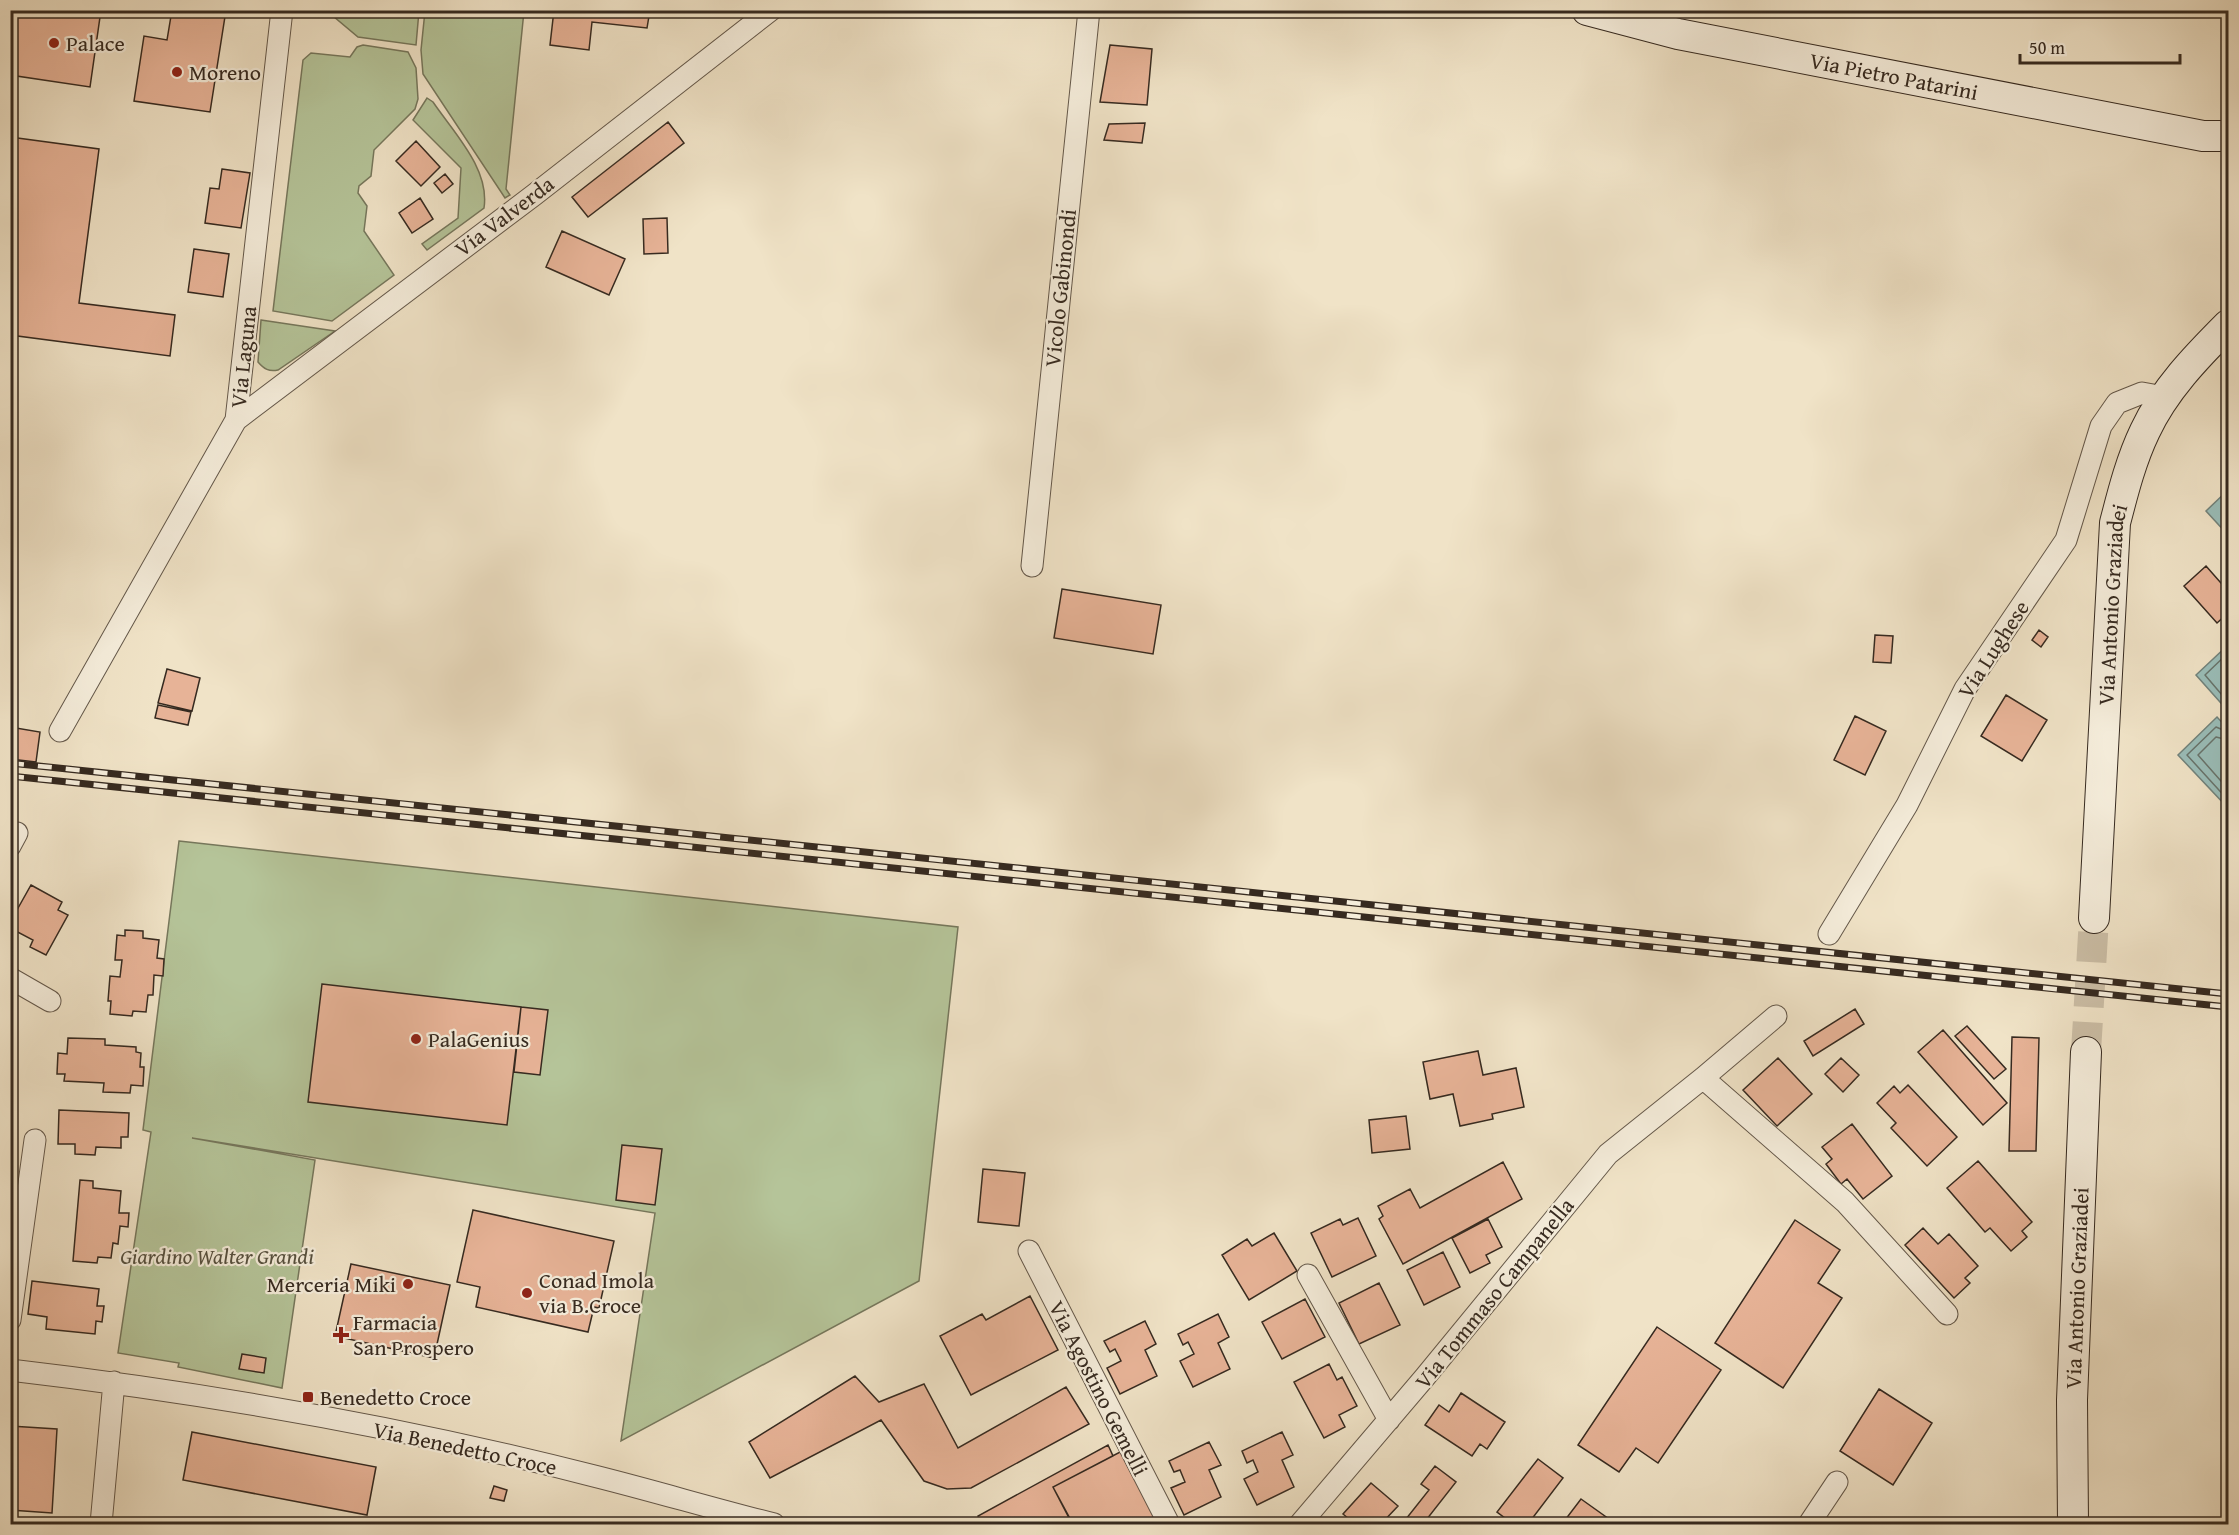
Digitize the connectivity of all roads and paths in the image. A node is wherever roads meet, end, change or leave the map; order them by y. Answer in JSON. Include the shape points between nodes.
{"nodes":[{"id":1,"x":282,"y":10,"type":"edge"},
{"id":2,"x":771,"y":10,"type":"edge"},
{"id":3,"x":1089,"y":10,"type":"edge"},
{"id":4,"x":1587,"y":10,"type":"edge"},
{"id":5,"x":2216,"y":136,"type":"edge"},
{"id":6,"x":2229,"y":152,"type":"edge"},
{"id":7,"x":2229,"y":325,"type":"edge"},
{"id":8,"x":2164,"y":397,"type":"junction"},
{"id":9,"x":236,"y":420,"type":"junction"},
{"id":10,"x":1032,"y":566,"type":"dead end"},
{"id":11,"x":60,"y":731,"type":"dead end"},
{"id":12,"x":2094,"y":918,"type":"tunnel mouth"},
{"id":13,"x":1829,"y":934,"type":"dead end"},
{"id":14,"x":10,"y":978,"type":"edge"},
{"id":15,"x":50,"y":1001,"type":"dead end"},
{"id":16,"x":1776,"y":1016,"type":"dead end"},
{"id":17,"x":2086,"y":1052,"type":"tunnel mouth"},
{"id":18,"x":1703,"y":1078,"type":"junction"},
{"id":19,"x":35,"y":1140,"type":"dead end"},
{"id":20,"x":1029,"y":1251,"type":"dead end"},
{"id":21,"x":1308,"y":1275,"type":"dead end"},
{"id":22,"x":1947,"y":1314,"type":"dead end"},
{"id":23,"x":10,"y":1320,"type":"edge"},
{"id":24,"x":10,"y":1370,"type":"edge"},
{"id":25,"x":114,"y":1382,"type":"junction"},
{"id":26,"x":1389,"y":1420,"type":"junction"},
{"id":27,"x":1837,"y":1482,"type":"dead end"},
{"id":28,"x":101,"y":1524,"type":"edge"},
{"id":29,"x":774,"y":1524,"type":"edge"},
{"id":30,"x":1169,"y":1524,"type":"edge"},
{"id":31,"x":1300,"y":1524,"type":"edge"},
{"id":32,"x":1809,"y":1524,"type":"edge"},
{"id":33,"x":2073,"y":1524,"type":"edge"}],
"edges":[{"from":1,"to":9,"type":"street","name":"Via Laguna"},
{"from":2,"to":9,"type":"street","name":"Via Valverda"},
{"from":3,"to":10,"type":"street","name":"Vicolo Gabinondi"},
{"from":4,"to":5,"type":"street","name":"Via Pietro Patarini","via":[[1678,34]]},
{"from":5,"to":6,"type":"street","name":"Via Pietro Patarini"},
{"from":7,"to":8,"type":"street","name":"Via Antonio Graziadei"},
{"from":8,"to":12,"type":"street","name":"Via Antonio Graziadei","via":[[2145,431],[2115,523]]},
{"from":8,"to":13,"type":"street","name":"Via Lughese","via":[[2142,393],[2117,403],[2101,426],[2066,540],[1965,689],[1907,806]]},
{"from":9,"to":11,"type":"street","name":"Via Laguna"},
{"from":14,"to":15,"type":"street"},
{"from":16,"to":18,"type":"street","name":"Via Tommaso Campanella"},
{"from":17,"to":33,"type":"street","name":"Via Antonio Graziadei","via":[[2072,1400]]},
{"from":18,"to":22,"type":"street","via":[[1845,1202]]},
{"from":18,"to":26,"type":"street","name":"Via Tommaso Campanella","via":[[1608,1154]]},
{"from":19,"to":23,"type":"street"},
{"from":20,"to":30,"type":"street","name":"Via Agostino Gemelli"},
{"from":21,"to":26,"type":"street"},
{"from":24,"to":25,"type":"street","name":"Via Benedetto Croce"},
{"from":25,"to":28,"type":"street"},
{"from":25,"to":29,"type":"street","name":"Via Benedetto Croce","via":[[290,1410],[480,1450]]},
{"from":26,"to":31,"type":"street","name":"Via Tommaso Campanella"},
{"from":27,"to":32,"type":"street"}]}
